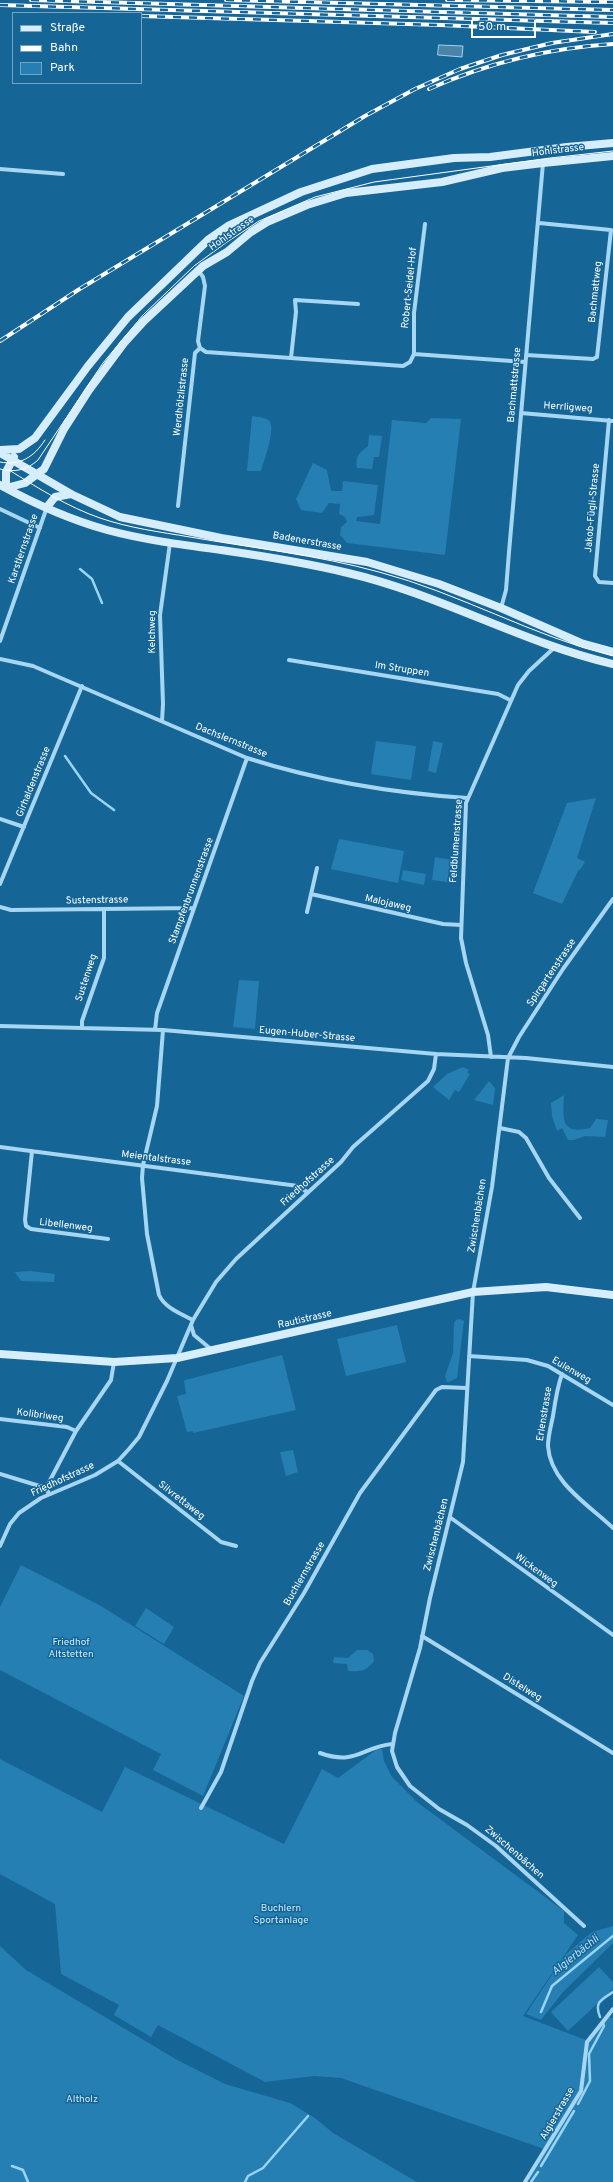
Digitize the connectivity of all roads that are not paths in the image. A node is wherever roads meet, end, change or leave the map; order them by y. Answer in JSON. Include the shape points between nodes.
{"nodes":[{"id":1,"x":613,"y":143,"type":"edge"},
{"id":2,"x":613,"y":156,"type":"edge"},
{"id":3,"x":543,"y":163,"type":"junction"},
{"id":4,"x":0,"y":169,"type":"edge"},
{"id":5,"x":63,"y":174,"type":"dead end"},
{"id":6,"x":539,"y":223,"type":"junction"},
{"id":7,"x":425,"y":224,"type":"dead end"},
{"id":8,"x":198,"y":270,"type":"junction"},
{"id":9,"x":358,"y":304,"type":"dead end"},
{"id":10,"x":200,"y":348,"type":"junction"},
{"id":11,"x":414,"y":354,"type":"junction"},
{"id":12,"x":526,"y":355,"type":"junction"},
{"id":13,"x":291,"y":358,"type":"junction"},
{"id":14,"x":525,"y":362,"type":"junction"},
{"id":15,"x":521,"y":413,"type":"junction"},
{"id":16,"x":611,"y":421,"type":"edge"},
{"id":17,"x":19,"y":449,"type":"junction"},
{"id":18,"x":0,"y":450,"type":"edge"},
{"id":19,"x":0,"y":453,"type":"edge"},
{"id":20,"x":11,"y":460,"type":"junction"},
{"id":21,"x":38,"y":475,"type":"junction"},
{"id":22,"x":3,"y":486,"type":"edge"},
{"id":23,"x":71,"y":494,"type":"junction"},
{"id":24,"x":178,"y":506,"type":"dead end"},
{"id":25,"x":47,"y":507,"type":"junction"},
{"id":26,"x":0,"y":509,"type":"edge"},
{"id":27,"x":40,"y":528,"type":"junction"},
{"id":28,"x":170,"y":543,"type":"junction"},
{"id":29,"x":613,"y":583,"type":"edge"},
{"id":30,"x":501,"y":608,"type":"junction"},
{"id":31,"x":562,"y":634,"type":"junction"},
{"id":32,"x":0,"y":640,"type":"edge"},
{"id":33,"x":555,"y":647,"type":"junction"},
{"id":34,"x":613,"y":652,"type":"edge"},
{"id":35,"x":0,"y":659,"type":"edge"},
{"id":36,"x":289,"y":660,"type":"dead end"},
{"id":37,"x":613,"y":664,"type":"edge"},
{"id":38,"x":82,"y":686,"type":"junction"},
{"id":39,"x":510,"y":700,"type":"junction"},
{"id":40,"x":162,"y":721,"type":"junction"},
{"id":41,"x":247,"y":758,"type":"junction"},
{"id":42,"x":467,"y":798,"type":"junction"},
{"id":43,"x":0,"y":819,"type":"edge"},
{"id":44,"x":24,"y":827,"type":"junction"},
{"id":45,"x":317,"y":868,"type":"dead end"},
{"id":46,"x":0,"y":884,"type":"edge"},
{"id":47,"x":311,"y":894,"type":"junction"},
{"id":48,"x":613,"y":899,"type":"edge"},
{"id":49,"x":0,"y":907,"type":"edge"},
{"id":50,"x":194,"y":908,"type":"junction"},
{"id":51,"x":104,"y":909,"type":"junction"},
{"id":52,"x":307,"y":912,"type":"dead end"},
{"id":53,"x":461,"y":925,"type":"junction"},
{"id":54,"x":0,"y":1026,"type":"edge"},
{"id":55,"x":82,"y":1028,"type":"junction"},
{"id":56,"x":155,"y":1030,"type":"junction"},
{"id":57,"x":163,"y":1030,"type":"junction"},
{"id":58,"x":436,"y":1054,"type":"junction"},
{"id":59,"x":491,"y":1058,"type":"junction"},
{"id":60,"x":508,"y":1058,"type":"junction"},
{"id":61,"x":613,"y":1067,"type":"edge"},
{"id":62,"x":500,"y":1128,"type":"junction"},
{"id":63,"x":0,"y":1147,"type":"edge"},
{"id":64,"x":32,"y":1151,"type":"junction"},
{"id":65,"x":143,"y":1165,"type":"junction"},
{"id":66,"x":307,"y":1192,"type":"junction"},
{"id":67,"x":580,"y":1218,"type":"dead end"},
{"id":68,"x":108,"y":1239,"type":"dead end"},
{"id":69,"x":473,"y":1292,"type":"junction"},
{"id":70,"x":613,"y":1294,"type":"edge"},
{"id":71,"x":193,"y":1320,"type":"junction"},
{"id":72,"x":191,"y":1325,"type":"junction"},
{"id":73,"x":212,"y":1350,"type":"junction"},
{"id":74,"x":0,"y":1354,"type":"edge"},
{"id":75,"x":469,"y":1356,"type":"junction"},
{"id":76,"x":177,"y":1358,"type":"junction"},
{"id":77,"x":114,"y":1362,"type":"junction"},
{"id":78,"x":562,"y":1374,"type":"junction"},
{"id":79,"x":466,"y":1388,"type":"junction"},
{"id":80,"x":613,"y":1405,"type":"edge"},
{"id":81,"x":0,"y":1418,"type":"edge"},
{"id":82,"x":76,"y":1431,"type":"junction"},
{"id":83,"x":118,"y":1461,"type":"junction"},
{"id":84,"x":0,"y":1474,"type":"edge"},
{"id":85,"x":46,"y":1488,"type":"junction"},
{"id":86,"x":49,"y":1494,"type":"junction"},
{"id":87,"x":451,"y":1518,"type":"junction"},
{"id":88,"x":613,"y":1528,"type":"edge"},
{"id":89,"x":0,"y":1546,"type":"edge"},
{"id":90,"x":236,"y":1546,"type":"dead end"},
{"id":91,"x":613,"y":1635,"type":"edge"},
{"id":92,"x":422,"y":1636,"type":"junction"},
{"id":93,"x":392,"y":1744,"type":"junction"},
{"id":94,"x":320,"y":1753,"type":"dead end"},
{"id":95,"x":613,"y":1754,"type":"edge"},
{"id":96,"x":201,"y":1808,"type":"dead end"},
{"id":97,"x":584,"y":1926,"type":"dead end"},
{"id":98,"x":613,"y":2008,"type":"edge"},
{"id":99,"x":525,"y":2182,"type":"edge"}],
"edges":[{"from":1,"to":17,"type":"street","name":"Hohlstrasse","via":[[567,146],[490,157],[454,158],[372,169],[301,192],[228,226],[209,239],[128,317],[88,366],[41,432]]},
{"from":2,"to":3,"type":"street","name":"Hohlstrasse"},
{"from":3,"to":6,"type":"street","name":"Bachmattstrasse"},
{"from":3,"to":8,"type":"street","name":"Hohlstrasse","via":[[502,168],[457,179],[352,192],[327,198],[257,228],[232,249]]},
{"from":4,"to":5,"type":"street"},
{"from":6,"to":12,"type":"street","name":"Bachmattstrasse"},
{"from":6,"to":12,"type":"street","name":"Bachmattweg","via":[[611,230],[597,357],[593,359]]},
{"from":7,"to":11,"type":"street","name":"Robert-Seidel-Hof","via":[[414,313]]},
{"from":8,"to":10,"type":"street","name":"Werdhölzlistrasse","via":[[205,286],[198,342]]},
{"from":8,"to":21,"type":"street","name":"Hohlstrasse","via":[[147,317],[115,354],[72,415],[44,469]]},
{"from":9,"to":13,"type":"street","via":[[295,300]]},
{"from":10,"to":13,"type":"street","via":[[206,352]]},
{"from":10,"to":24,"type":"street","name":"Werdhölzlistrasse","via":[[195,353]]},
{"from":11,"to":13,"type":"street","via":[[410,362],[403,366]]},
{"from":11,"to":14,"type":"street"},
{"from":12,"to":14,"type":"street","name":"Bachmattstrasse"},
{"from":14,"to":15,"type":"street","name":"Bachmattstrasse"},
{"from":15,"to":16,"type":"street","name":"Herrligweg"},
{"from":15,"to":30,"type":"street","name":"Bachmattstrasse","via":[[506,590]]},
{"from":16,"to":29,"type":"street","name":"Jakob-Fügli-Strasse","via":[[595,576],[600,582]]},
{"from":17,"to":18,"type":"street"},
{"from":17,"to":20,"type":"street","name":"Hohlstrasse"},
{"from":19,"to":20,"type":"street","name":"Badenerstrasse"},
{"from":20,"to":21,"type":"street","name":"Badenerstrasse"},
{"from":20,"to":22,"type":"street","name":"Hohlstrasse"},
{"from":21,"to":22,"type":"street","name":"Hohlstrasse","via":[[25,483]]},
{"from":21,"to":23,"type":"street","name":"Badenerstrasse"},
{"from":22,"to":25,"type":"street"},
{"from":23,"to":25,"type":"street","via":[[55,497]]},
{"from":23,"to":30,"type":"street","name":"Badenerstrasse","via":[[120,517],[140,523],[367,562],[439,584]]},
{"from":25,"to":27,"type":"street","name":"Karstlernstrasse"},
{"from":25,"to":28,"type":"street","via":[[108,530]]},
{"from":26,"to":27,"type":"street"},
{"from":27,"to":32,"type":"street","name":"Karstlernstrasse"},
{"from":28,"to":33,"type":"street","via":[[347,573],[392,585]]},
{"from":28,"to":40,"type":"street","name":"Kelchweg","via":[[160,615],[164,704]]},
{"from":30,"to":31,"type":"street","name":"Badenerstrasse"},
{"from":31,"to":33,"type":"street"},
{"from":31,"to":34,"type":"street","name":"Badenerstrasse","via":[[581,643]]},
{"from":33,"to":37,"type":"street"},
{"from":33,"to":39,"type":"street","name":"Feldblumenstrasse","via":[[518,685]]},
{"from":35,"to":38,"type":"street","name":"Dachslernstrasse","via":[[33,666]]},
{"from":36,"to":39,"type":"street","name":"Im Struppen","via":[[498,694]]},
{"from":38,"to":40,"type":"street","name":"Dachslernstrasse"},
{"from":38,"to":44,"type":"street","name":"Girhaldenstrasse"},
{"from":39,"to":42,"type":"street","name":"Feldblumenstrasse"},
{"from":40,"to":41,"type":"street","name":"Dachslernstrasse"},
{"from":41,"to":42,"type":"street","name":"Dachslernstrasse","via":[[331,781]]},
{"from":41,"to":50,"type":"street","name":"Stampfenbrunnenstrasse"},
{"from":42,"to":53,"type":"street","name":"Feldblumenstrasse"},
{"from":43,"to":44,"type":"street"},
{"from":44,"to":46,"type":"street","name":"Girhaldenstrasse"},
{"from":45,"to":47,"type":"street"},
{"from":47,"to":52,"type":"street"},
{"from":47,"to":53,"type":"street","name":"Malojaweg","via":[[443,924]]},
{"from":48,"to":60,"type":"street","name":"Spirgartenstrasse","via":[[563,969]]},
{"from":49,"to":51,"type":"street","name":"Sustenstrasse","via":[[11,910]]},
{"from":50,"to":51,"type":"street","name":"Sustenstrasse"},
{"from":50,"to":56,"type":"street","name":"Stampfenbrunnenstrasse","via":[[157,1013]]},
{"from":51,"to":55,"type":"street","name":"Sustenweg","via":[[104,958],[82,1021]]},
{"from":53,"to":59,"type":"street","name":"Feldblumenstrasse","via":[[463,954],[488,1035]]},
{"from":54,"to":55,"type":"street","name":"Eugen-Huber-Strasse"},
{"from":55,"to":56,"type":"street","name":"Eugen-Huber-Strasse"},
{"from":56,"to":57,"type":"street","name":"Eugen-Huber-Strasse"},
{"from":57,"to":58,"type":"street","name":"Eugen-Huber-Strasse"},
{"from":57,"to":65,"type":"street","via":[[156,1116]]},
{"from":58,"to":59,"type":"street","name":"Eugen-Huber-Strasse"},
{"from":58,"to":66,"type":"street","name":"Friedhofstrasse","via":[[434,1069],[428,1081]]},
{"from":59,"to":60,"type":"street","name":"Eugen-Huber-Strasse"},
{"from":60,"to":61,"type":"street","name":"Eugen-Huber-Strasse"},
{"from":60,"to":62,"type":"street","name":"Zwischenbächen"},
{"from":62,"to":67,"type":"street","via":[[519,1132],[526,1138],[549,1178]]},
{"from":62,"to":69,"type":"street","name":"Zwischenbächen"},
{"from":63,"to":64,"type":"street","name":"Meientalstrasse"},
{"from":64,"to":65,"type":"street","name":"Meientalstrasse"},
{"from":64,"to":68,"type":"street","name":"Libellenweg","via":[[26,1226],[31,1230]]},
{"from":65,"to":66,"type":"street","name":"Meientalstrasse","via":[[298,1186]]},
{"from":65,"to":71,"type":"street","via":[[142,1205],[159,1295],[169,1308]]},
{"from":66,"to":71,"type":"street","name":"Friedhofstrasse","via":[[225,1270]]},
{"from":69,"to":70,"type":"street","name":"Rautistrasse","via":[[546,1287]]},
{"from":69,"to":73,"type":"street","name":"Rautistrasse"},
{"from":69,"to":75,"type":"street","name":"Zwischenbächen"},
{"from":71,"to":72,"type":"street","name":"Friedhofstrasse"},
{"from":72,"to":73,"type":"street","via":[[194,1335]]},
{"from":72,"to":76,"type":"street","name":"Friedhofstrasse"},
{"from":73,"to":76,"type":"street","name":"Rautistrasse"},
{"from":74,"to":77,"type":"street","name":"Rautistrasse"},
{"from":75,"to":78,"type":"street","name":"Eulenweg","via":[[527,1360],[548,1366]]},
{"from":75,"to":79,"type":"street","name":"Zwischenbächen"},
{"from":76,"to":77,"type":"street","name":"Rautistrasse"},
{"from":76,"to":83,"type":"street","name":"Friedhofstrasse","via":[[139,1437]]},
{"from":77,"to":82,"type":"street","via":[[111,1380]]},
{"from":78,"to":80,"type":"street","name":"Eulenweg"},
{"from":78,"to":88,"type":"street","name":"Erlenstrasse","via":[[549,1437],[550,1458],[555,1472],[564,1483]]},
{"from":79,"to":87,"type":"street","name":"Zwischenbächen","via":[[465,1448]]},
{"from":79,"to":96,"type":"street","name":"Buchlernstrasse","via":[[442,1387],[436,1390],[360,1494],[302,1596],[260,1663],[221,1772]]},
{"from":81,"to":82,"type":"street","name":"Kolibriweg","via":[[67,1427]]},
{"from":82,"to":85,"type":"street"},
{"from":83,"to":86,"type":"street","name":"Friedhofstrasse","via":[[76,1485]]},
{"from":83,"to":90,"type":"street","name":"Silvrettaweg","via":[[221,1542]]},
{"from":84,"to":85,"type":"street"},
{"from":85,"to":86,"type":"street"},
{"from":86,"to":89,"type":"street","name":"Friedhofstrasse","via":[[19,1513],[10,1524]]},
{"from":87,"to":91,"type":"street","name":"Wickenweg"},
{"from":87,"to":92,"type":"street","name":"Zwischenbächen"},
{"from":92,"to":93,"type":"street","name":"Zwischenbächen","via":[[413,1677]]},
{"from":92,"to":95,"type":"street","name":"Distelweg"},
{"from":93,"to":94,"type":"street","via":[[382,1745],[350,1758],[340,1759]]},
{"from":93,"to":97,"type":"street","name":"Zwischenbächen","via":[[395,1762],[410,1786],[439,1809],[496,1846]]},
{"from":98,"to":99,"type":"street","name":"Algierstrasse","via":[[586,2042],[581,2091]]}]}
